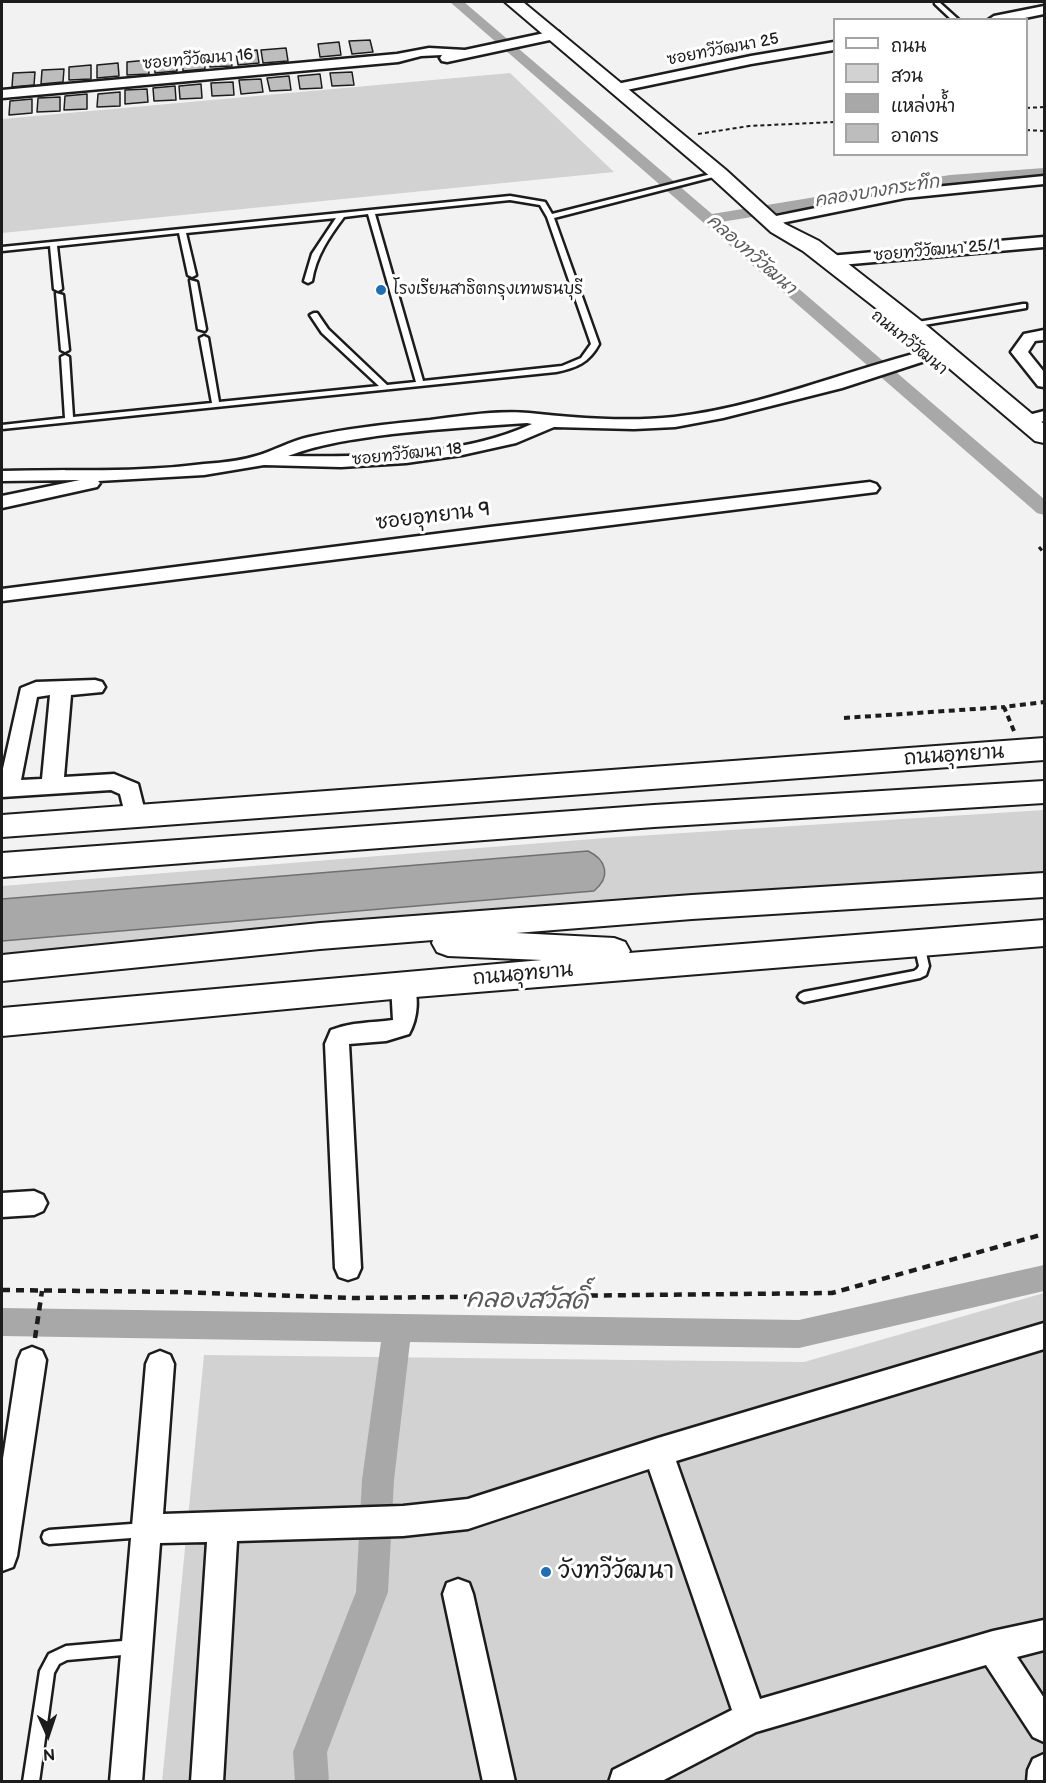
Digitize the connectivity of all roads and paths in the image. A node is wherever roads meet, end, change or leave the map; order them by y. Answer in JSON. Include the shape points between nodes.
{"nodes":[{"id":1,"x":513,"y":2,"type":"edge"},
{"id":2,"x":937,"y":3,"type":"dead end"},
{"id":3,"x":1044,"y":10,"type":"edge"},
{"id":4,"x":954,"y":18,"type":"edge"},
{"id":5,"x":1004,"y":18,"type":"edge"},
{"id":6,"x":554,"y":34,"type":"junction"},
{"id":7,"x":833,"y":46,"type":"edge"},
{"id":8,"x":617,"y":88,"type":"junction"},
{"id":9,"x":2,"y":94,"type":"edge"},
{"id":10,"x":1044,"y":106,"type":"edge"},
{"id":11,"x":1028,"y":108,"type":"edge"},
{"id":12,"x":833,"y":122,"type":"edge"},
{"id":13,"x":1028,"y":130,"type":"edge"},
{"id":14,"x":1044,"y":131,"type":"edge"},
{"id":15,"x":677,"y":138,"type":"junction"},
{"id":16,"x":719,"y":174,"type":"junction"},
{"id":17,"x":1044,"y":180,"type":"edge"},
{"id":18,"x":371,"y":213,"type":"junction"},
{"id":19,"x":341,"y":216,"type":"junction"},
{"id":20,"x":550,"y":217,"type":"junction"},
{"id":21,"x":767,"y":217,"type":"junction"},
{"id":22,"x":182,"y":230,"type":"junction"},
{"id":23,"x":1044,"y":242,"type":"edge"},
{"id":24,"x":53,"y":243,"type":"junction"},
{"id":25,"x":2,"y":249,"type":"edge"},
{"id":26,"x":829,"y":261,"type":"junction"},
{"id":27,"x":308,"y":281,"type":"dead end"},
{"id":28,"x":1023,"y":306,"type":"dead end"},
{"id":29,"x":314,"y":315,"type":"dead end"},
{"id":30,"x":912,"y":325,"type":"junction"},
{"id":31,"x":202,"y":329,"type":"dead end"},
{"id":32,"x":1044,"y":335,"type":"edge"},
{"id":33,"x":204,"y":338,"type":"dead end"},
{"id":34,"x":925,"y":356,"type":"junction"},
{"id":35,"x":1044,"y":382,"type":"edge"},
{"id":36,"x":420,"y":384,"type":"junction"},
{"id":37,"x":386,"y":388,"type":"junction"},
{"id":38,"x":216,"y":405,"type":"junction"},
{"id":39,"x":69,"y":420,"type":"junction"},
{"id":40,"x":550,"y":422,"type":"junction"},
{"id":41,"x":1039,"y":424,"type":"edge"},
{"id":42,"x":2,"y":428,"type":"edge"},
{"id":43,"x":1044,"y":457,"type":"edge"},
{"id":44,"x":259,"y":461,"type":"junction"},
{"id":45,"x":2,"y":476,"type":"edge"},
{"id":46,"x":116,"y":476,"type":"junction"},
{"id":47,"x":870,"y":488,"type":"dead end"},
{"id":48,"x":2,"y":502,"type":"edge"},
{"id":49,"x":1039,"y":547,"type":"dead end"},
{"id":50,"x":1044,"y":553,"type":"edge"},
{"id":51,"x":2,"y":595,"type":"edge"},
{"id":52,"x":95,"y":687,"type":"dead end"},
{"id":53,"x":56,"y":688,"type":"junction"},
{"id":54,"x":1044,"y":702,"type":"edge"},
{"id":55,"x":1004,"y":707,"type":"junction"},
{"id":56,"x":844,"y":718,"type":"dead end"},
{"id":57,"x":1033,"y":750,"type":"edge"},
{"id":58,"x":52,"y":786,"type":"junction"},
{"id":59,"x":5,"y":789,"type":"edge"},
{"id":60,"x":1044,"y":792,"type":"edge"},
{"id":61,"x":135,"y":816,"type":"junction"},
{"id":62,"x":2,"y":826,"type":"edge"},
{"id":63,"x":2,"y":865,"type":"edge"},
{"id":64,"x":1044,"y":885,"type":"edge"},
{"id":65,"x":1044,"y":933,"type":"edge"},
{"id":66,"x":320,"y":936,"type":"junction"},
{"id":67,"x":919,"y":943,"type":"junction"},
{"id":68,"x":741,"y":958,"type":"junction"},
{"id":69,"x":2,"y":968,"type":"edge"},
{"id":70,"x":404,"y":985,"type":"junction"},
{"id":71,"x":804,"y":997,"type":"dead end"},
{"id":72,"x":2,"y":1022,"type":"edge"},
{"id":73,"x":34,"y":1203,"type":"dead end"},
{"id":74,"x":2,"y":1205,"type":"edge"},
{"id":75,"x":1044,"y":1234,"type":"edge"},
{"id":76,"x":348,"y":1268,"type":"dead end"},
{"id":77,"x":2,"y":1290,"type":"edge"},
{"id":78,"x":42,"y":1291,"type":"junction"},
{"id":79,"x":1044,"y":1336,"type":"edge"},
{"id":80,"x":32,"y":1360,"type":"joint"},
{"id":81,"x":160,"y":1364,"type":"dead end"},
{"id":82,"x":658,"y":1452,"type":"junction"},
{"id":83,"x":223,"y":1526,"type":"junction"},
{"id":84,"x":147,"y":1529,"type":"junction"},
{"id":85,"x":49,"y":1537,"type":"dead end"},
{"id":86,"x":2,"y":1556,"type":"edge"},
{"id":87,"x":458,"y":1594,"type":"dead end"},
{"id":88,"x":1044,"y":1635,"type":"edge"},
{"id":89,"x":137,"y":1647,"type":"junction"},
{"id":90,"x":993,"y":1647,"type":"junction"},
{"id":91,"x":751,"y":1718,"type":"junction"},
{"id":92,"x":1044,"y":1726,"type":"edge"},
{"id":93,"x":1044,"y":1770,"type":"edge"},
{"id":94,"x":31,"y":1782,"type":"edge"},
{"id":95,"x":126,"y":1782,"type":"edge"},
{"id":96,"x":207,"y":1782,"type":"edge"},
{"id":97,"x":499,"y":1782,"type":"edge"},
{"id":98,"x":625,"y":1782,"type":"edge"},
{"id":99,"x":1043,"y":1782,"type":"edge"}],
"edges":[{"from":1,"to":6,"type":"main road","name":"ถนนทวีวัฒนา"},
{"from":2,"to":4,"type":"lane"},
{"from":3,"to":5,"type":"street"},
{"from":6,"to":8,"type":"main road","name":"ถนนทวีวัฒนา"},
{"from":6,"to":9,"type":"street","name":"ซอยทวีวัฒนา 16","via":[[450,58],[398,58]]},
{"from":7,"to":8,"type":"street","name":"ซอยทวีวัฒนา 25"},
{"from":8,"to":15,"type":"main road","name":"ถนนทวีวัฒนา"},
{"from":10,"to":11,"type":"path"},
{"from":12,"to":15,"type":"path","via":[[729,127]]},
{"from":13,"to":14,"type":"path"},
{"from":15,"to":16,"type":"main road","name":"ถนนทวีวัฒนา"},
{"from":16,"to":20,"type":"lane"},
{"from":16,"to":21,"type":"main road","name":"ถนนทวีวัฒนา"},
{"from":17,"to":21,"type":"street","via":[[905,194]]},
{"from":18,"to":19,"type":"lane"},
{"from":18,"to":20,"type":"lane","via":[[510,198],[543,203]]},
{"from":18,"to":36,"type":"lane"},
{"from":19,"to":22,"type":"lane"},
{"from":19,"to":27,"type":"lane","via":[[318,248]]},
{"from":20,"to":36,"type":"lane","via":[[596,344],[590,356],[556,370]]},
{"from":21,"to":26,"type":"main road","name":"ถนนทวีวัฒนา"},
{"from":21,"to":34,"type":"main road","name":"ถนนทวีวัฒนา","via":[[792,251]]},
{"from":22,"to":24,"type":"lane"},
{"from":22,"to":31,"type":"lane"},
{"from":23,"to":26,"type":"street","name":"ซอยทวีวัฒนา 25/1"},
{"from":24,"to":25,"type":"lane"},
{"from":24,"to":39,"type":"lane"},
{"from":26,"to":30,"type":"main road","name":"ถนนทวีวัฒนา"},
{"from":28,"to":30,"type":"lane"},
{"from":29,"to":37,"type":"lane","via":[[325,331]]},
{"from":30,"to":41,"type":"main road","name":"ถนนทวีวัฒนา"},
{"from":32,"to":35,"type":"street","via":[[1030,337],[1019,352]]},
{"from":33,"to":38,"type":"lane"},
{"from":34,"to":40,"type":"street","name":"ซอยทวีวัฒนา 18","via":[[836,384],[675,422]]},
{"from":34,"to":43,"type":"main road","name":"ถนนทวีวัฒนา"},
{"from":36,"to":37,"type":"lane"},
{"from":37,"to":38,"type":"lane"},
{"from":38,"to":39,"type":"lane"},
{"from":39,"to":42,"type":"lane"},
{"from":40,"to":44,"type":"street","name":"ซอยทวีวัฒนา 18","via":[[505,419],[379,430],[308,442]]},
{"from":40,"to":44,"type":"street","name":"ซอยทวีวัฒนา 18","via":[[516,438],[417,457],[342,462]]},
{"from":44,"to":46,"type":"street","name":"ซอยทวีวัฒนา 18","via":[[204,470]]},
{"from":45,"to":46,"type":"street","name":"ซอยทวีวัฒนา 18"},
{"from":46,"to":48,"type":"street"},
{"from":47,"to":51,"type":"street","name":"ซอยอุทยาน 9"},
{"from":49,"to":50,"type":"path"},
{"from":52,"to":53,"type":"street"},
{"from":53,"to":58,"type":"street","via":[[62,697]]},
{"from":53,"to":59,"type":"street","via":[[28,693]]},
{"from":54,"to":55,"type":"path"},
{"from":55,"to":56,"type":"path"},
{"from":55,"to":57,"type":"path"},
{"from":57,"to":61,"type":"main road","name":"ถนนอุทยาน"},
{"from":58,"to":59,"type":"street"},
{"from":58,"to":61,"type":"street","via":[[114,782],[124,785],[130,790]]},
{"from":60,"to":63,"type":"main road","name":"ถนนอุทยาน","via":[[654,816]]},
{"from":61,"to":62,"type":"main road","name":"ถนนอุทยาน"},
{"from":64,"to":66,"type":"main road"},
{"from":65,"to":67,"type":"main road","name":"ถนนอุทยาน"},
{"from":66,"to":68,"type":"main road"},
{"from":66,"to":69,"type":"main road"},
{"from":67,"to":68,"type":"main road","name":"ถนนอุทยาน"},
{"from":67,"to":71,"type":"lane","via":[[924,966],[916,975]]},
{"from":68,"to":70,"type":"main road","name":"ถนนอุทยาน"},
{"from":70,"to":72,"type":"main road","name":"ถนนอุทยาน"},
{"from":70,"to":76,"type":"street","via":[[405,1020],[401,1027],[347,1034],[339,1037],[337,1044]]},
{"from":73,"to":74,"type":"street"},
{"from":75,"to":78,"type":"path","via":[[832,1293],[353,1298]]},
{"from":77,"to":78,"type":"path"},
{"from":78,"to":80,"type":"path"},
{"from":79,"to":82,"type":"street"},
{"from":80,"to":86,"type":"street"},
{"from":81,"to":84,"type":"street"},
{"from":82,"to":83,"type":"street","via":[[468,1514],[403,1521]]},
{"from":82,"to":91,"type":"street"},
{"from":83,"to":84,"type":"street"},
{"from":83,"to":96,"type":"street"},
{"from":84,"to":85,"type":"lane"},
{"from":84,"to":89,"type":"street"},
{"from":87,"to":97,"type":"street"},
{"from":88,"to":90,"type":"street"},
{"from":89,"to":94,"type":"lane","via":[[66,1653],[54,1659],[48,1671]]},
{"from":89,"to":95,"type":"street"},
{"from":90,"to":91,"type":"street"},
{"from":90,"to":92,"type":"street"},
{"from":91,"to":98,"type":"street"},
{"from":93,"to":99,"type":"street"}]}
